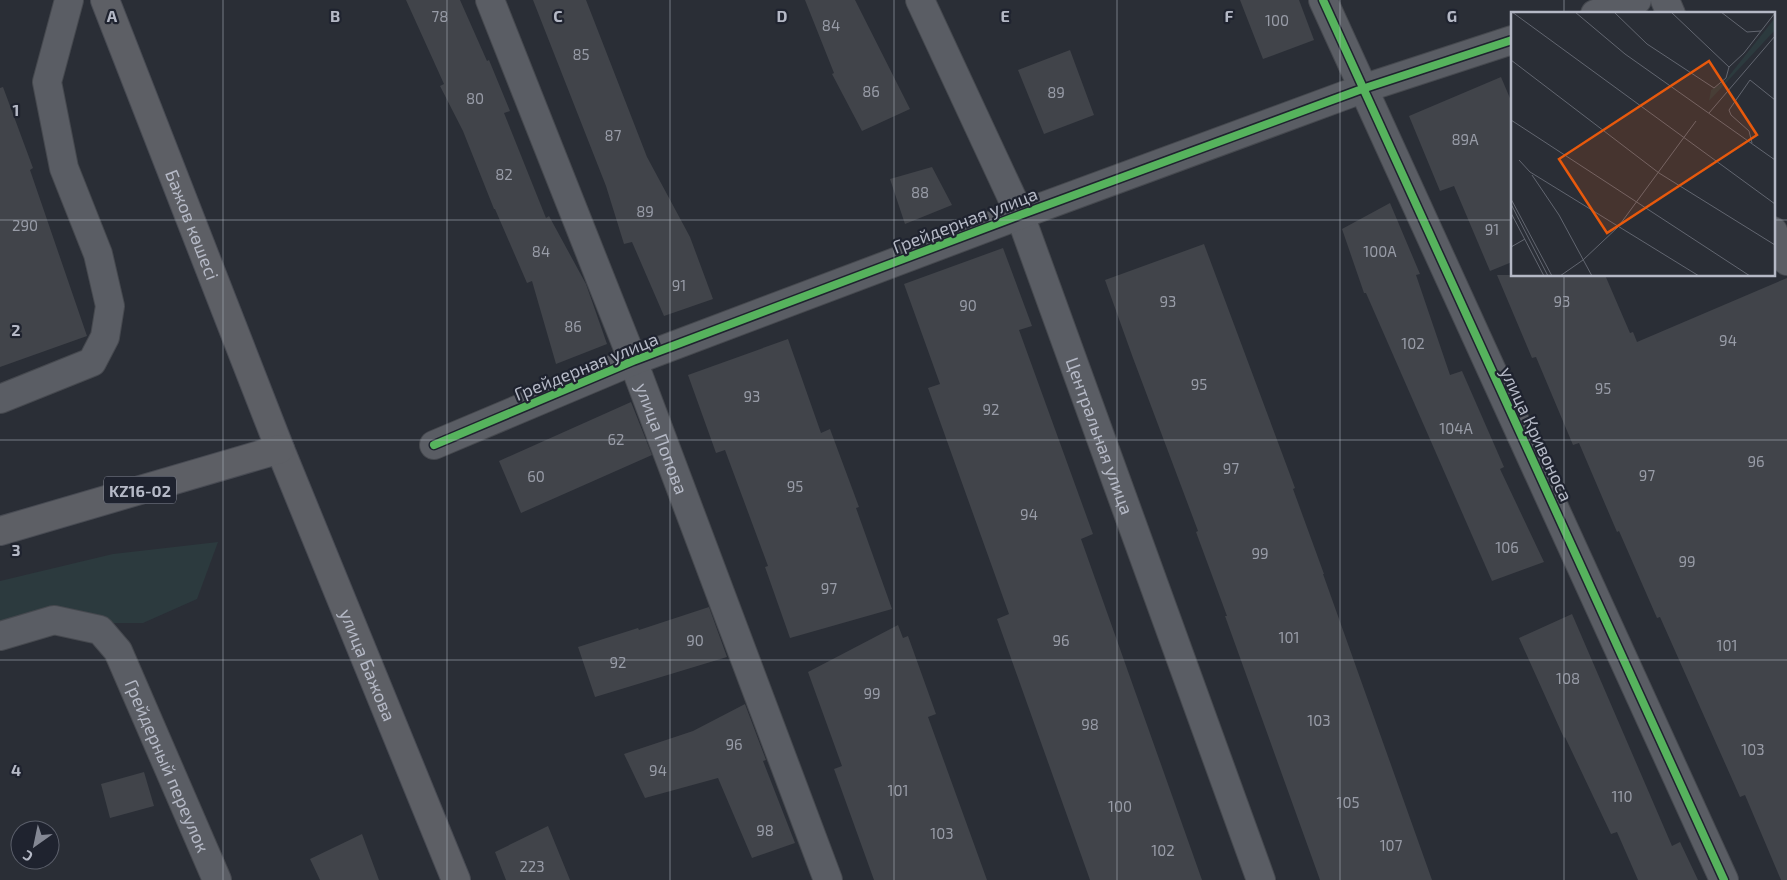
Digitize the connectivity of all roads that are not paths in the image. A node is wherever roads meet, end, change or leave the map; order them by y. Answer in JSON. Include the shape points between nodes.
{"nodes":[{"id":1,"x":69,"y":0,"type":"edge"},
{"id":2,"x":105,"y":0,"type":"edge"},
{"id":3,"x":490,"y":0,"type":"edge"},
{"id":4,"x":920,"y":0,"type":"edge"},
{"id":5,"x":1323,"y":0,"type":"edge"},
{"id":6,"x":1637,"y":0,"type":"edge"},
{"id":7,"x":1665,"y":0,"type":"edge"},
{"id":8,"x":1601,"y":12,"type":"edge"},
{"id":9,"x":1670,"y":12,"type":"edge"},
{"id":10,"x":1511,"y":40,"type":"edge"},
{"id":11,"x":1362,"y":89,"type":"junction"},
{"id":12,"x":1020,"y":215,"type":"junction"},
{"id":13,"x":1774,"y":233,"type":"edge"},
{"id":14,"x":1787,"y":261,"type":"edge"},
{"id":15,"x":633,"y":361,"type":"junction"},
{"id":16,"x":0,"y":399,"type":"edge"},
{"id":17,"x":434,"y":445,"type":"dead end"},
{"id":18,"x":280,"y":449,"type":"junction"},
{"id":19,"x":0,"y":531,"type":"edge"},
{"id":20,"x":0,"y":636,"type":"edge"},
{"id":21,"x":217,"y":880,"type":"edge"},
{"id":22,"x":456,"y":880,"type":"edge"},
{"id":23,"x":828,"y":880,"type":"edge"},
{"id":24,"x":1261,"y":880,"type":"edge"},
{"id":25,"x":1724,"y":880,"type":"edge"}],
"edges":[{"from":1,"to":16,"type":"street","via":[[47,82],[64,168],[98,254],[110,306],[105,337],[92,362]]},
{"from":2,"to":18,"type":"main road","name":"Бажов көшесі"},
{"from":3,"to":15,"type":"street","name":"улица Попова"},
{"from":4,"to":12,"type":"street","name":"Центральная улица"},
{"from":5,"to":11,"type":"street","name":"улица Кривоноса"},
{"from":6,"to":8,"type":"street"},
{"from":7,"to":9,"type":"street"},
{"from":10,"to":11,"type":"street","name":"Грейдерная улица"},
{"from":11,"to":12,"type":"street","name":"Грейдерная улица"},
{"from":11,"to":25,"type":"street","name":"улица Кривоноса"},
{"from":12,"to":15,"type":"street","name":"Грейдерная улица"},
{"from":12,"to":24,"type":"street","name":"Центральная улица"},
{"from":13,"to":14,"type":"street"},
{"from":15,"to":17,"type":"street","name":"Грейдерная улица"},
{"from":15,"to":23,"type":"street","name":"улица Попова"},
{"from":18,"to":19,"type":"main road","number":"KZ16-02"},
{"from":18,"to":22,"type":"main road","name":"улица Бажова"},
{"from":20,"to":21,"type":"street","name":"Грейдерный переулок","via":[[54,620],[100,630],[118,651]]}]}
